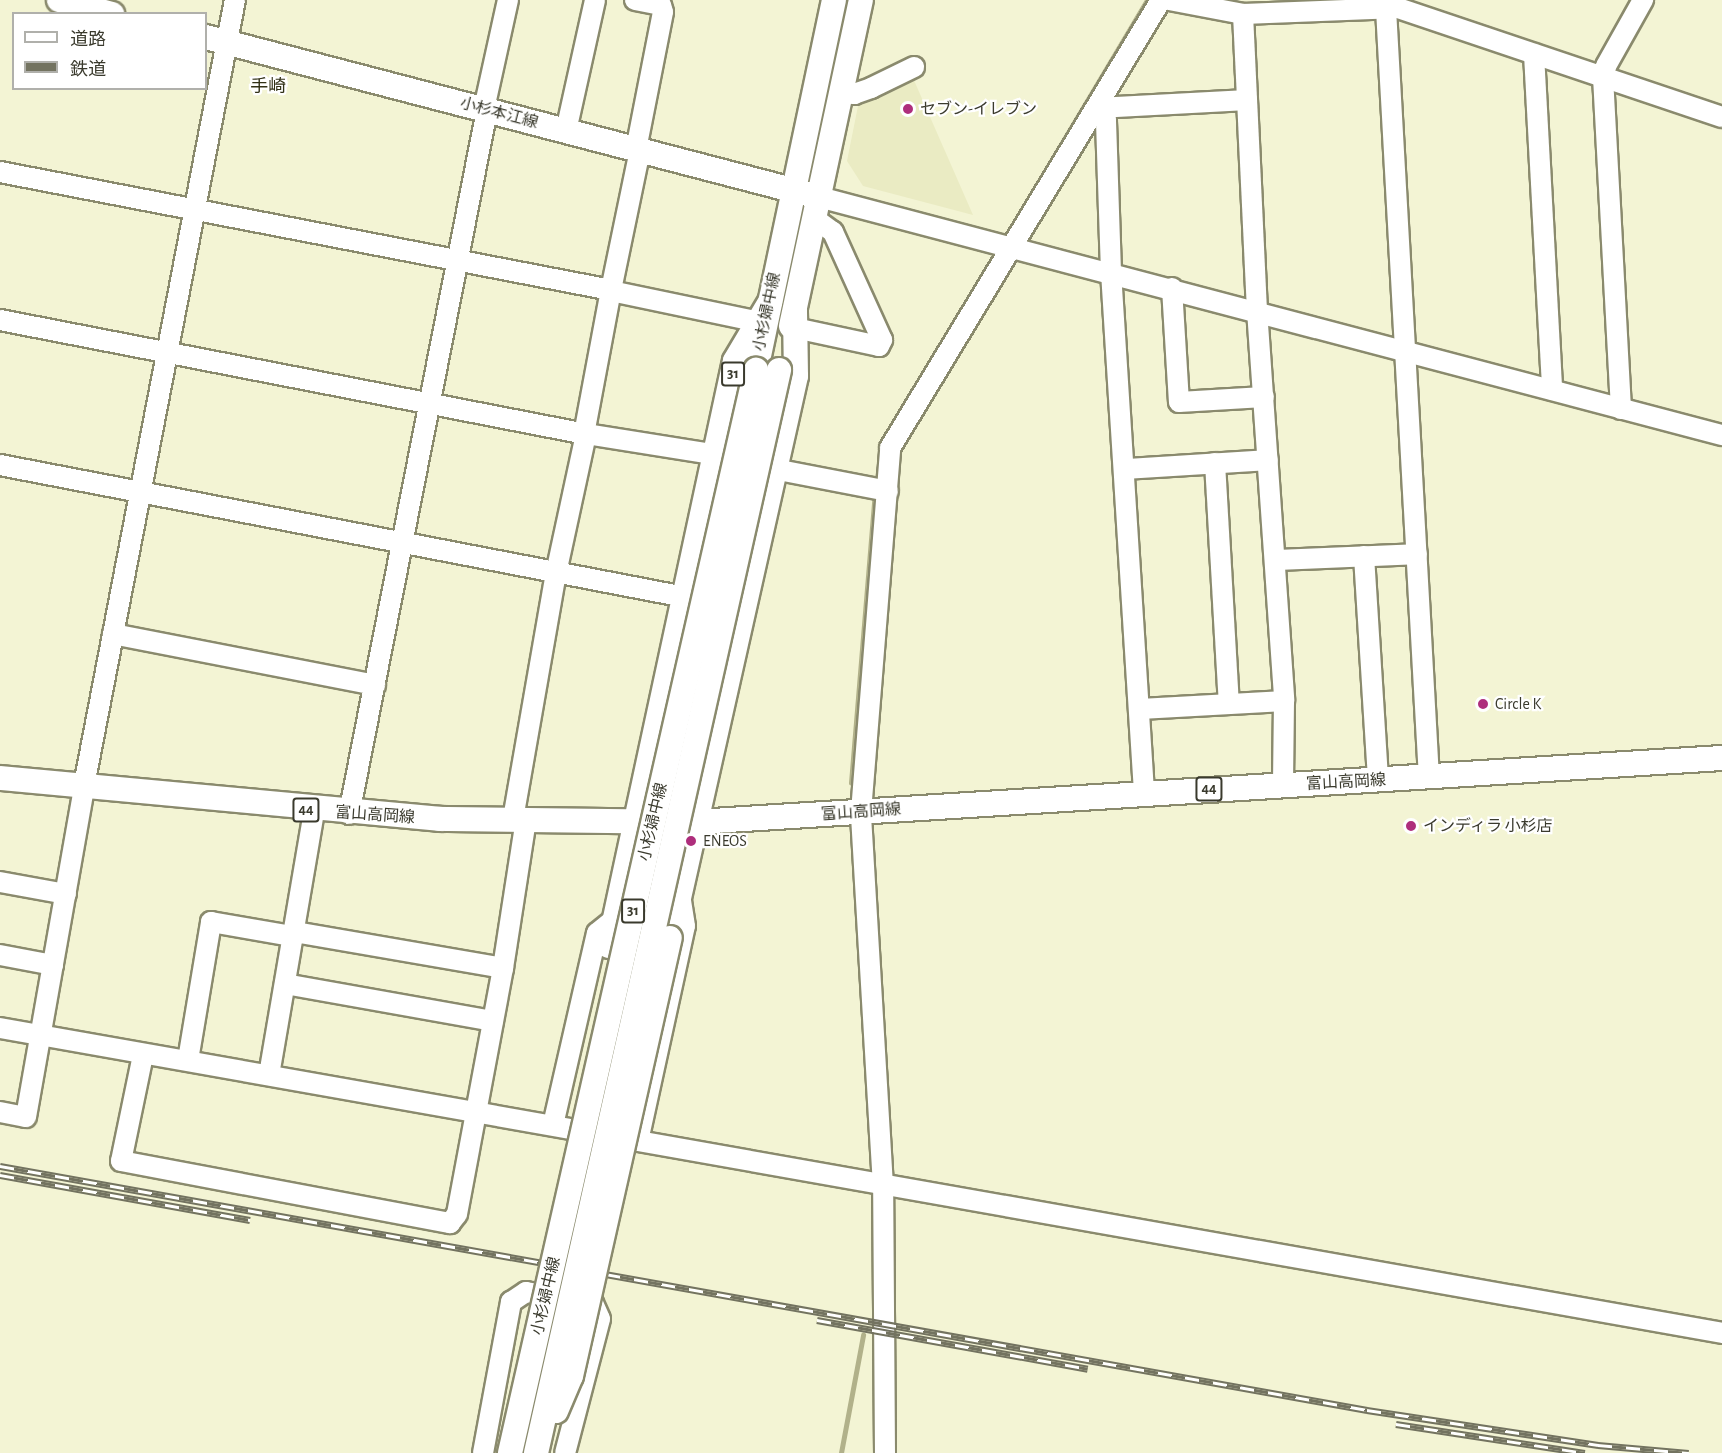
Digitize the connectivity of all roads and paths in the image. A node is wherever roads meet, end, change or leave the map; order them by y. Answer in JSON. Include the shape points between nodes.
{"nodes":[{"id":1,"x":58,"y":0,"type":"edge"},
{"id":2,"x":235,"y":0,"type":"edge"},
{"id":3,"x":508,"y":0,"type":"edge"},
{"id":4,"x":595,"y":0,"type":"edge"},
{"id":5,"x":635,"y":0,"type":"edge"},
{"id":6,"x":834,"y":0,"type":"edge"},
{"id":7,"x":861,"y":0,"type":"edge"},
{"id":8,"x":1161,"y":0,"type":"edge"},
{"id":9,"x":1169,"y":0,"type":"edge"},
{"id":10,"x":1643,"y":0,"type":"edge"},
{"id":11,"x":1395,"y":6,"type":"edge"},
{"id":12,"x":104,"y":12,"type":"edge"},
{"id":13,"x":1242,"y":14,"type":"junction"},
{"id":14,"x":216,"y":40,"type":"edge"},
{"id":15,"x":1534,"y":54,"type":"junction"},
{"id":16,"x":914,"y":67,"type":"dead end"},
{"id":17,"x":1603,"y":79,"type":"junction"},
{"id":18,"x":841,"y":90,"type":"junction"},
{"id":19,"x":1247,"y":100,"type":"junction"},
{"id":20,"x":1098,"y":108,"type":"junction"},
{"id":21,"x":486,"y":109,"type":"junction"},
{"id":22,"x":1722,"y":117,"type":"edge"},
{"id":23,"x":566,"y":130,"type":"junction"},
{"id":24,"x":638,"y":149,"type":"junction"},
{"id":25,"x":0,"y":172,"type":"edge"},
{"id":26,"x":792,"y":190,"type":"junction"},
{"id":27,"x":816,"y":208,"type":"junction"},
{"id":28,"x":193,"y":210,"type":"junction"},
{"id":29,"x":1010,"y":247,"type":"junction"},
{"id":30,"x":459,"y":261,"type":"junction"},
{"id":31,"x":1111,"y":272,"type":"junction"},
{"id":32,"x":1172,"y":288,"type":"junction"},
{"id":33,"x":611,"y":291,"type":"junction"},
{"id":34,"x":1257,"y":310,"type":"junction"},
{"id":35,"x":764,"y":312,"type":"junction"},
{"id":36,"x":795,"y":319,"type":"junction"},
{"id":37,"x":0,"y":320,"type":"edge"},
{"id":38,"x":166,"y":351,"type":"junction"},
{"id":39,"x":1406,"y":351,"type":"junction"},
{"id":40,"x":767,"y":370,"type":"junction"},
{"id":41,"x":1552,"y":390,"type":"junction"},
{"id":42,"x":1264,"y":397,"type":"junction"},
{"id":43,"x":429,"y":403,"type":"junction"},
{"id":44,"x":1621,"y":410,"type":"junction"},
{"id":45,"x":585,"y":434,"type":"junction"},
{"id":46,"x":1722,"y":435,"type":"edge"},
{"id":47,"x":718,"y":455,"type":"junction"},
{"id":48,"x":1269,"y":460,"type":"junction"},
{"id":49,"x":1215,"y":463,"type":"junction"},
{"id":50,"x":0,"y":465,"type":"edge"},
{"id":51,"x":774,"y":469,"type":"junction"},
{"id":52,"x":1126,"y":469,"type":"junction"},
{"id":53,"x":888,"y":491,"type":"junction"},
{"id":54,"x":140,"y":493,"type":"junction"},
{"id":55,"x":402,"y":544,"type":"junction"},
{"id":56,"x":1417,"y":554,"type":"junction"},
{"id":57,"x":1364,"y":556,"type":"junction"},
{"id":58,"x":1275,"y":560,"type":"junction"},
{"id":59,"x":556,"y":573,"type":"junction"},
{"id":60,"x":685,"y":597,"type":"junction"},
{"id":61,"x":113,"y":634,"type":"junction"},
{"id":62,"x":375,"y":685,"type":"junction"},
{"id":63,"x":1284,"y":701,"type":"junction"},
{"id":64,"x":1229,"y":704,"type":"junction"},
{"id":65,"x":1141,"y":709,"type":"junction"},
{"id":66,"x":1722,"y":758,"type":"edge"},
{"id":67,"x":0,"y":778,"type":"edge"},
{"id":68,"x":1429,"y":778,"type":"junction"},
{"id":69,"x":1378,"y":781,"type":"junction"},
{"id":70,"x":1283,"y":786,"type":"junction"},
{"id":71,"x":86,"y":788,"type":"junction"},
{"id":72,"x":1144,"y":792,"type":"junction"},
{"id":73,"x":314,"y":810,"type":"junction"},
{"id":74,"x":861,"y":812,"type":"junction"},
{"id":75,"x":349,"y":814,"type":"junction"},
{"id":76,"x":520,"y":819,"type":"junction"},
{"id":77,"x":634,"y":819,"type":"junction"},
{"id":78,"x":696,"y":822,"type":"junction"},
{"id":79,"x":0,"y":882,"type":"edge"},
{"id":80,"x":66,"y":894,"type":"junction"},
{"id":81,"x":679,"y":896,"type":"junction"},
{"id":82,"x":614,"y":918,"type":"junction"},
{"id":83,"x":291,"y":936,"type":"junction"},
{"id":84,"x":0,"y":955,"type":"edge"},
{"id":85,"x":53,"y":965,"type":"junction"},
{"id":86,"x":503,"y":968,"type":"junction"},
{"id":87,"x":285,"y":984,"type":"junction"},
{"id":88,"x":493,"y":1021,"type":"junction"},
{"id":89,"x":0,"y":1028,"type":"edge"},
{"id":90,"x":40,"y":1036,"type":"junction"},
{"id":91,"x":143,"y":1055,"type":"junction"},
{"id":92,"x":188,"y":1060,"type":"junction"},
{"id":93,"x":269,"y":1075,"type":"junction"},
{"id":94,"x":0,"y":1112,"type":"edge"},
{"id":95,"x":476,"y":1112,"type":"junction"},
{"id":96,"x":554,"y":1125,"type":"junction"},
{"id":97,"x":638,"y":1141,"type":"junction"},
{"id":98,"x":883,"y":1186,"type":"junction"},
{"id":99,"x":1722,"y":1333,"type":"edge"},
{"id":100,"x":483,"y":1453,"type":"edge"},
{"id":101,"x":510,"y":1453,"type":"edge"},
{"id":102,"x":537,"y":1453,"type":"edge"},
{"id":103,"x":565,"y":1453,"type":"edge"},
{"id":104,"x":885,"y":1453,"type":"edge"}],
"edges":[{"from":1,"to":12,"type":"main road"},
{"from":2,"to":14,"type":"street"},
{"from":3,"to":21,"type":"street"},
{"from":4,"to":23,"type":"street"},
{"from":5,"to":24,"type":"street","via":[[661,5],[663,12]]},
{"from":6,"to":26,"type":"main road"},
{"from":7,"to":18,"type":"main road"},
{"from":8,"to":20,"type":"street"},
{"from":9,"to":13,"type":"street"},
{"from":10,"to":17,"type":"street","via":[[1606,66]]},
{"from":11,"to":13,"type":"street"},
{"from":11,"to":15,"type":"street"},
{"from":11,"to":39,"type":"street"},
{"from":13,"to":19,"type":"street"},
{"from":14,"to":21,"type":"main road","name":"小杉本江線"},
{"from":14,"to":28,"type":"street"},
{"from":15,"to":17,"type":"street"},
{"from":15,"to":41,"type":"street"},
{"from":16,"to":18,"type":"street","via":[[854,94]]},
{"from":17,"to":22,"type":"street"},
{"from":17,"to":44,"type":"street"},
{"from":18,"to":27,"type":"main road"},
{"from":19,"to":20,"type":"street"},
{"from":19,"to":34,"type":"street"},
{"from":20,"to":29,"type":"street"},
{"from":20,"to":31,"type":"street","via":[[1106,120]]},
{"from":21,"to":23,"type":"main road","name":"小杉本江線"},
{"from":21,"to":30,"type":"street"},
{"from":23,"to":24,"type":"main road","name":"小杉本江線"},
{"from":24,"to":26,"type":"main road","name":"小杉本江線"},
{"from":24,"to":33,"type":"street"},
{"from":25,"to":28,"type":"street"},
{"from":26,"to":27,"type":"main road","name":"小杉本江線"},
{"from":26,"to":35,"type":"main road","name":"小杉婦中線","number":"31"},
{"from":27,"to":29,"type":"street"},
{"from":27,"to":36,"type":"main road","name":"小杉婦中線","number":"31"},
{"from":27,"to":36,"type":"street","via":[[833,232],[882,340],[879,346]]},
{"from":28,"to":30,"type":"street"},
{"from":28,"to":38,"type":"street"},
{"from":29,"to":31,"type":"street"},
{"from":29,"to":53,"type":"street","via":[[890,448]]},
{"from":30,"to":33,"type":"street"},
{"from":30,"to":43,"type":"street"},
{"from":31,"to":32,"type":"street"},
{"from":31,"to":52,"type":"street"},
{"from":32,"to":34,"type":"street"},
{"from":32,"to":42,"type":"street","via":[[1179,402]]},
{"from":33,"to":35,"type":"street"},
{"from":33,"to":45,"type":"street"},
{"from":34,"to":39,"type":"street"},
{"from":34,"to":42,"type":"street"},
{"from":35,"to":40,"type":"main road","name":"小杉婦中線","number":"31"},
{"from":35,"to":47,"type":"main road","number":"31","via":[[735,362]]},
{"from":36,"to":40,"type":"main road","name":"小杉婦中線","number":"31"},
{"from":36,"to":51,"type":"main road","number":"31","via":[[796,376]]},
{"from":37,"to":38,"type":"street"},
{"from":38,"to":43,"type":"street"},
{"from":38,"to":54,"type":"street"},
{"from":39,"to":41,"type":"street"},
{"from":39,"to":56,"type":"street"},
{"from":40,"to":101,"type":"main road","name":"小杉婦中線","number":"31","bridge":true},
{"from":40,"to":102,"type":"main road","name":"小杉婦中線","number":"31","bridge":true},
{"from":41,"to":44,"type":"street"},
{"from":42,"to":48,"type":"street"},
{"from":43,"to":45,"type":"street"},
{"from":43,"to":55,"type":"street"},
{"from":44,"to":46,"type":"street"},
{"from":45,"to":47,"type":"street"},
{"from":45,"to":59,"type":"street"},
{"from":47,"to":60,"type":"main road","number":"31"},
{"from":48,"to":49,"type":"street"},
{"from":48,"to":58,"type":"street"},
{"from":49,"to":52,"type":"street"},
{"from":49,"to":64,"type":"street"},
{"from":50,"to":54,"type":"street"},
{"from":51,"to":53,"type":"street"},
{"from":51,"to":78,"type":"main road","number":"31"},
{"from":52,"to":65,"type":"street"},
{"from":53,"to":74,"type":"street"},
{"from":54,"to":55,"type":"street"},
{"from":54,"to":61,"type":"street"},
{"from":55,"to":59,"type":"street"},
{"from":55,"to":62,"type":"street"},
{"from":56,"to":57,"type":"street"},
{"from":56,"to":68,"type":"street"},
{"from":57,"to":58,"type":"street"},
{"from":57,"to":69,"type":"street"},
{"from":58,"to":63,"type":"street"},
{"from":59,"to":60,"type":"street"},
{"from":59,"to":76,"type":"street"},
{"from":60,"to":77,"type":"main road","number":"31"},
{"from":61,"to":62,"type":"street"},
{"from":61,"to":71,"type":"street"},
{"from":62,"to":75,"type":"street"},
{"from":63,"to":64,"type":"street"},
{"from":63,"to":70,"type":"street"},
{"from":64,"to":65,"type":"street"},
{"from":65,"to":72,"type":"street"},
{"from":66,"to":68,"type":"main road","name":"富山高岡線","number":"44"},
{"from":67,"to":71,"type":"main road","name":"富山高岡線","number":"44"},
{"from":68,"to":69,"type":"main road","name":"富山高岡線","number":"44"},
{"from":69,"to":70,"type":"main road","name":"富山高岡線","number":"44"},
{"from":70,"to":72,"type":"main road","name":"富山高岡線","number":"44"},
{"from":71,"to":73,"type":"main road","name":"富山高岡線","number":"44"},
{"from":71,"to":80,"type":"street"},
{"from":72,"to":74,"type":"main road","name":"富山高岡線","number":"44"},
{"from":73,"to":75,"type":"main road","name":"富山高岡線","number":"44"},
{"from":73,"to":83,"type":"street"},
{"from":74,"to":78,"type":"main road","name":"富山高岡線","number":"44"},
{"from":74,"to":98,"type":"street"},
{"from":75,"to":76,"type":"main road","name":"富山高岡線","number":"44"},
{"from":76,"to":77,"type":"main road","name":"富山高岡線","number":"44"},
{"from":76,"to":86,"type":"street"},
{"from":77,"to":78,"type":"main road","name":"富山高岡線","number":"44"},
{"from":77,"to":82,"type":"main road","number":"31"},
{"from":78,"to":81,"type":"main road","number":"31"},
{"from":79,"to":80,"type":"street"},
{"from":80,"to":85,"type":"street"},
{"from":81,"to":97,"type":"street","via":[[685,910],[685,926]]},
{"from":81,"to":102,"type":"main road","number":"31","bridge":true,"via":[[571,1377]]},
{"from":82,"to":96,"type":"street","via":[[597,933]]},
{"from":82,"to":101,"type":"main road","number":"31","bridge":true,"via":[[517,1355]]},
{"from":83,"to":86,"type":"street","via":[[301,933]]},
{"from":83,"to":87,"type":"street"},
{"from":83,"to":92,"type":"street","via":[[211,922]]},
{"from":84,"to":85,"type":"street"},
{"from":85,"to":90,"type":"street"},
{"from":86,"to":88,"type":"street"},
{"from":87,"to":88,"type":"street"},
{"from":87,"to":93,"type":"street"},
{"from":88,"to":95,"type":"street"},
{"from":89,"to":90,"type":"street"},
{"from":90,"to":91,"type":"street"},
{"from":90,"to":94,"type":"street","via":[[26,1117]]},
{"from":91,"to":92,"type":"street"},
{"from":91,"to":95,"type":"street","via":[[131,1098],[122,1161],[450,1223],[457,1214]]},
{"from":92,"to":93,"type":"street"},
{"from":93,"to":95,"type":"street"},
{"from":95,"to":96,"type":"street"},
{"from":96,"to":97,"type":"street"},
{"from":97,"to":98,"type":"street"},
{"from":98,"to":99,"type":"street"},
{"from":98,"to":104,"type":"street"},
{"from":100,"to":103,"type":"street","via":[[512,1302],[526,1292],[593,1303],[600,1318]]}]}
